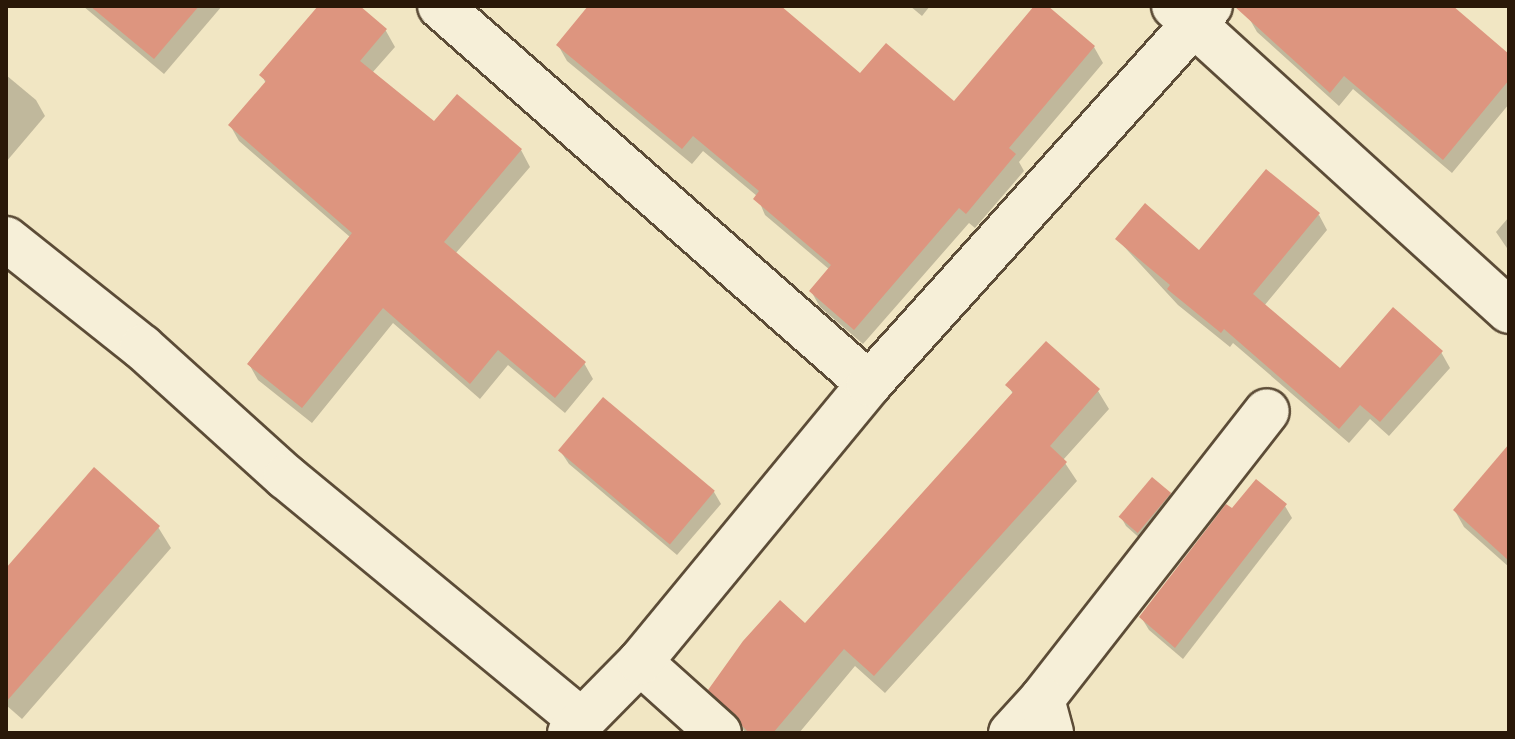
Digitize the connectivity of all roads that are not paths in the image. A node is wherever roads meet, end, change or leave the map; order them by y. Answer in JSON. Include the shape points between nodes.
{"nodes":[{"id":1,"x":440,"y":6,"type":"edge"},
{"id":2,"x":1193,"y":12,"type":"edge"},
{"id":3,"x":6,"y":239,"type":"edge"},
{"id":4,"x":1509,"y":311,"type":"edge"},
{"id":5,"x":869,"y":384,"type":"junction"},
{"id":6,"x":1267,"y":411,"type":"dead end"},
{"id":7,"x":640,"y":662,"type":"junction"},
{"id":8,"x":1046,"y":716,"type":"edge"},
{"id":9,"x":575,"y":726,"type":"edge"},
{"id":10,"x":719,"y":733,"type":"edge"},
{"id":11,"x":1011,"y":733,"type":"edge"}],
"edges":[{"from":1,"to":5,"type":"street"},
{"from":2,"to":4,"type":"street"},
{"from":2,"to":5,"type":"street"},
{"from":3,"to":9,"type":"street","via":[[142,347]]},
{"from":5,"to":7,"type":"street"},
{"from":6,"to":8,"type":"street"},
{"from":7,"to":9,"type":"street"},
{"from":7,"to":10,"type":"street"},
{"from":8,"to":11,"type":"street"}]}
